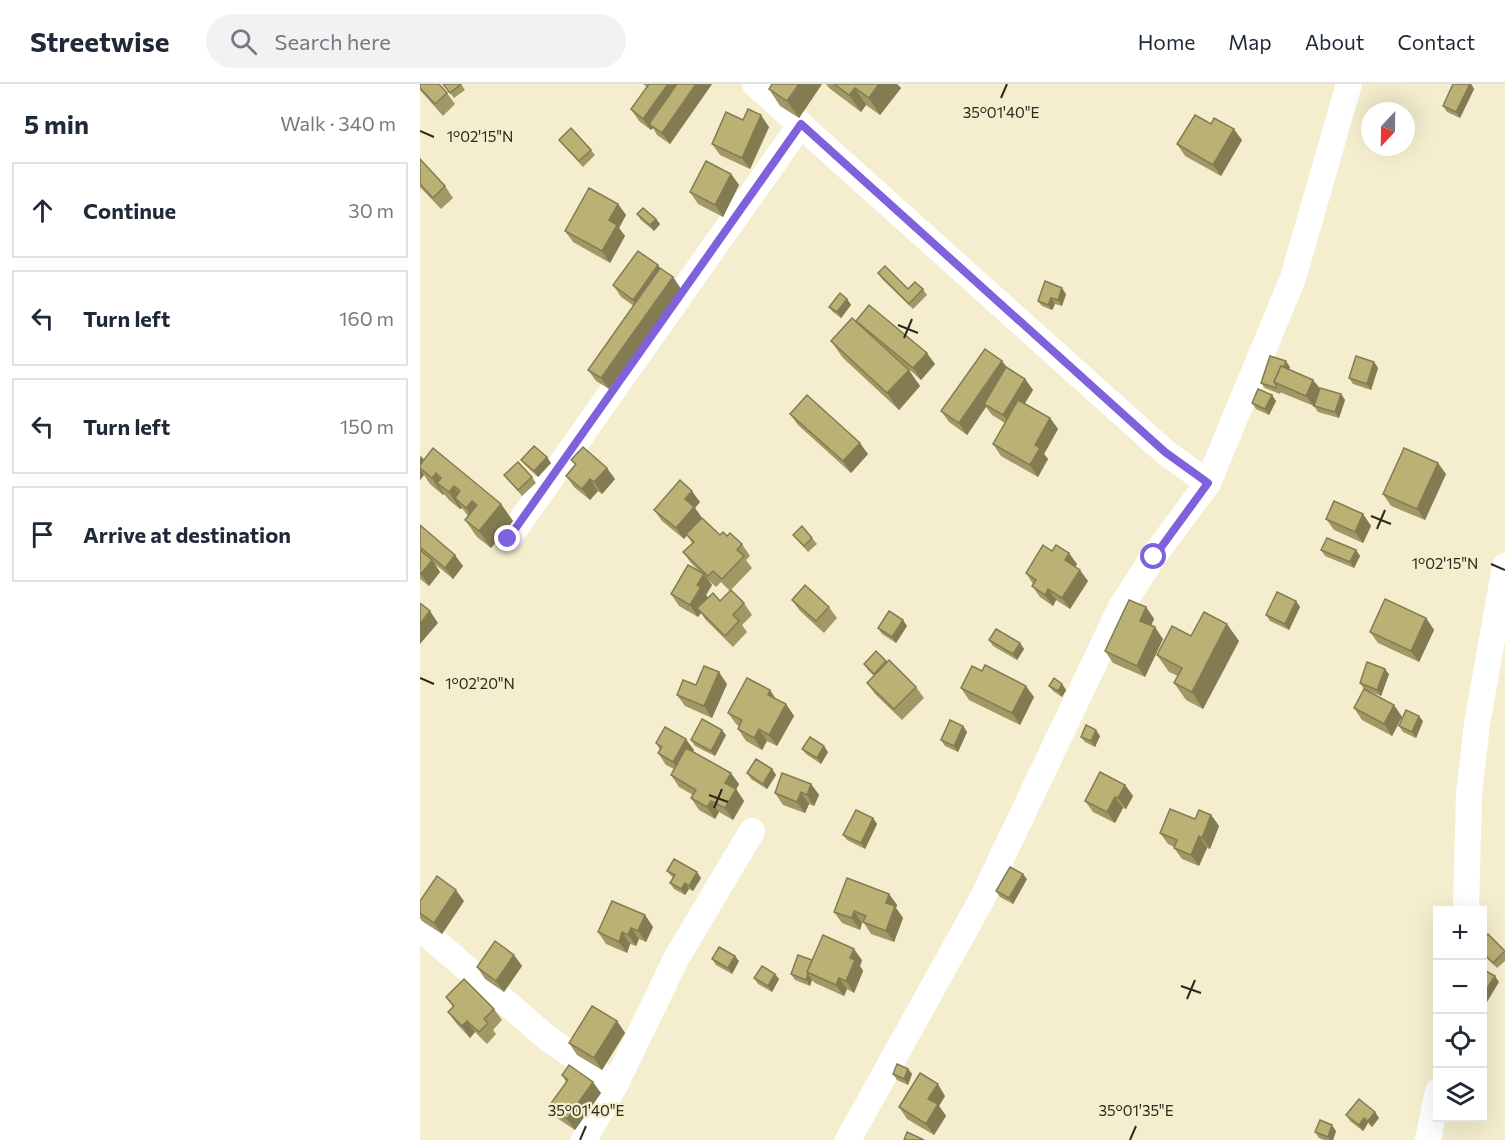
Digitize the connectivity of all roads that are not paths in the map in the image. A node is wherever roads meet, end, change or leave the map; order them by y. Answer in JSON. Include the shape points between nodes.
{"nodes":[{"id":1,"x":755,"y":84,"type":"edge"},
{"id":2,"x":1349,"y":84,"type":"edge"},
{"id":3,"x":801,"y":124,"type":"junction"},
{"id":4,"x":1208,"y":483,"type":"junction"},
{"id":5,"x":508,"y":539,"type":"dead end"},
{"id":6,"x":1505,"y":566,"type":"edge"},
{"id":7,"x":752,"y":831,"type":"dead end"},
{"id":8,"x":1466,"y":906,"type":"edge"},
{"id":9,"x":420,"y":928,"type":"edge"},
{"id":10,"x":615,"y":1085,"type":"junction"},
{"id":11,"x":1433,"y":1113,"type":"edge"},
{"id":12,"x":584,"y":1140,"type":"edge"},
{"id":13,"x":848,"y":1140,"type":"edge"},
{"id":14,"x":1428,"y":1140,"type":"edge"}],
"edges":[{"from":1,"to":3,"type":"street"},
{"from":2,"to":4,"type":"street","via":[[1293,278]]},
{"from":3,"to":4,"type":"street","via":[[1165,452]]},
{"from":3,"to":5,"type":"street"},
{"from":4,"to":13,"type":"street","via":[[1121,607],[982,898]]},
{"from":6,"to":8,"type":"street","via":[[1468,794]]},
{"from":7,"to":10,"type":"street","via":[[677,957]]},
{"from":9,"to":10,"type":"street","via":[[546,1037]]},
{"from":10,"to":12,"type":"street"},
{"from":11,"to":14,"type":"street"}]}
